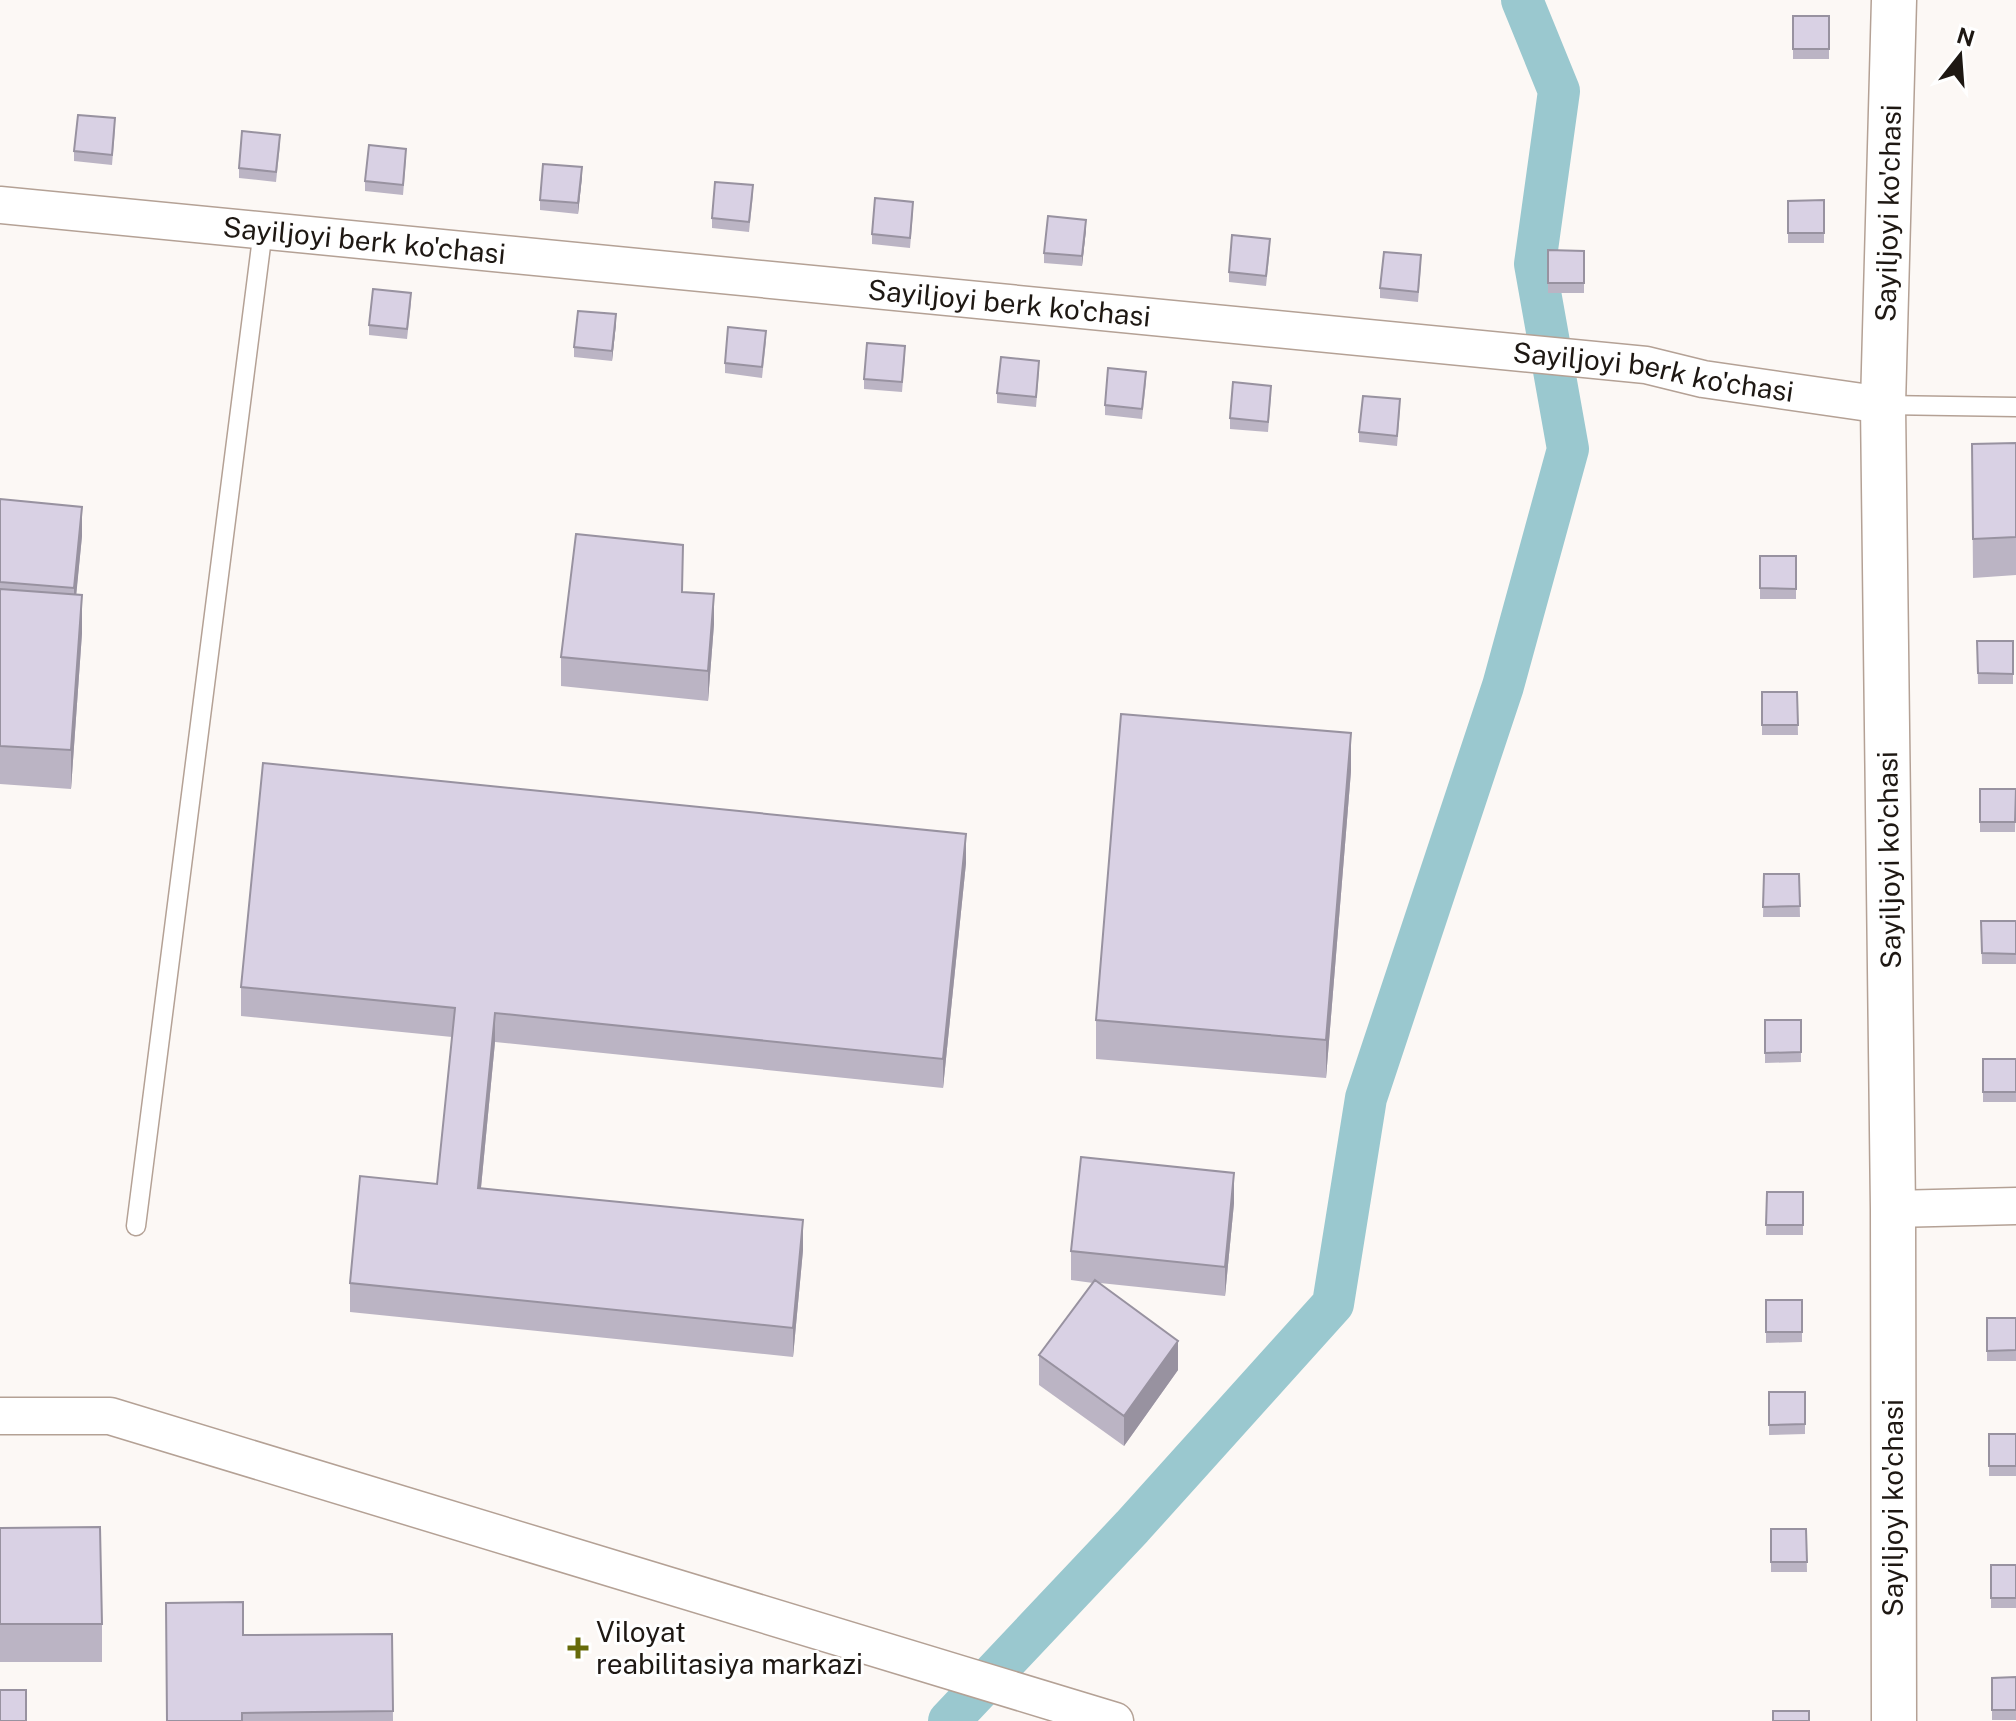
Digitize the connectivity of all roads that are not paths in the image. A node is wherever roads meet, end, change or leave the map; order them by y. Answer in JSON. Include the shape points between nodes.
{"nodes":[{"id":1,"x":1894,"y":0,"type":"edge"},
{"id":2,"x":0,"y":205,"type":"edge"},
{"id":3,"x":263,"y":230,"type":"junction"},
{"id":4,"x":1883,"y":405,"type":"junction"},
{"id":5,"x":2016,"y":407,"type":"edge"},
{"id":6,"x":2016,"y":1206,"type":"edge"},
{"id":7,"x":1893,"y":1209,"type":"junction"},
{"id":8,"x":136,"y":1226,"type":"dead end"},
{"id":9,"x":0,"y":1416,"type":"edge"},
{"id":10,"x":1115,"y":1721,"type":"edge"},
{"id":11,"x":1894,"y":1721,"type":"edge"}],
"edges":[{"from":1,"to":4,"type":"main road","name":"Sayiljoyi ko'chasi"},
{"from":2,"to":3,"type":"street","name":"Sayiljoyi berk ko'chasi"},
{"from":3,"to":4,"type":"street","name":"Sayiljoyi berk ko'chasi","via":[[1646,365],[1703,379]]},
{"from":3,"to":8,"type":"lane"},
{"from":4,"to":5,"type":"lane","name":"Sayiljoyi berk ko'chasi"},
{"from":4,"to":7,"type":"main road","name":"Sayiljoyi ko'chasi"},
{"from":6,"to":7,"type":"street"},
{"from":7,"to":11,"type":"main road","name":"Sayiljoyi ko'chasi"},
{"from":9,"to":10,"type":"street","via":[[110,1416]]}]}
